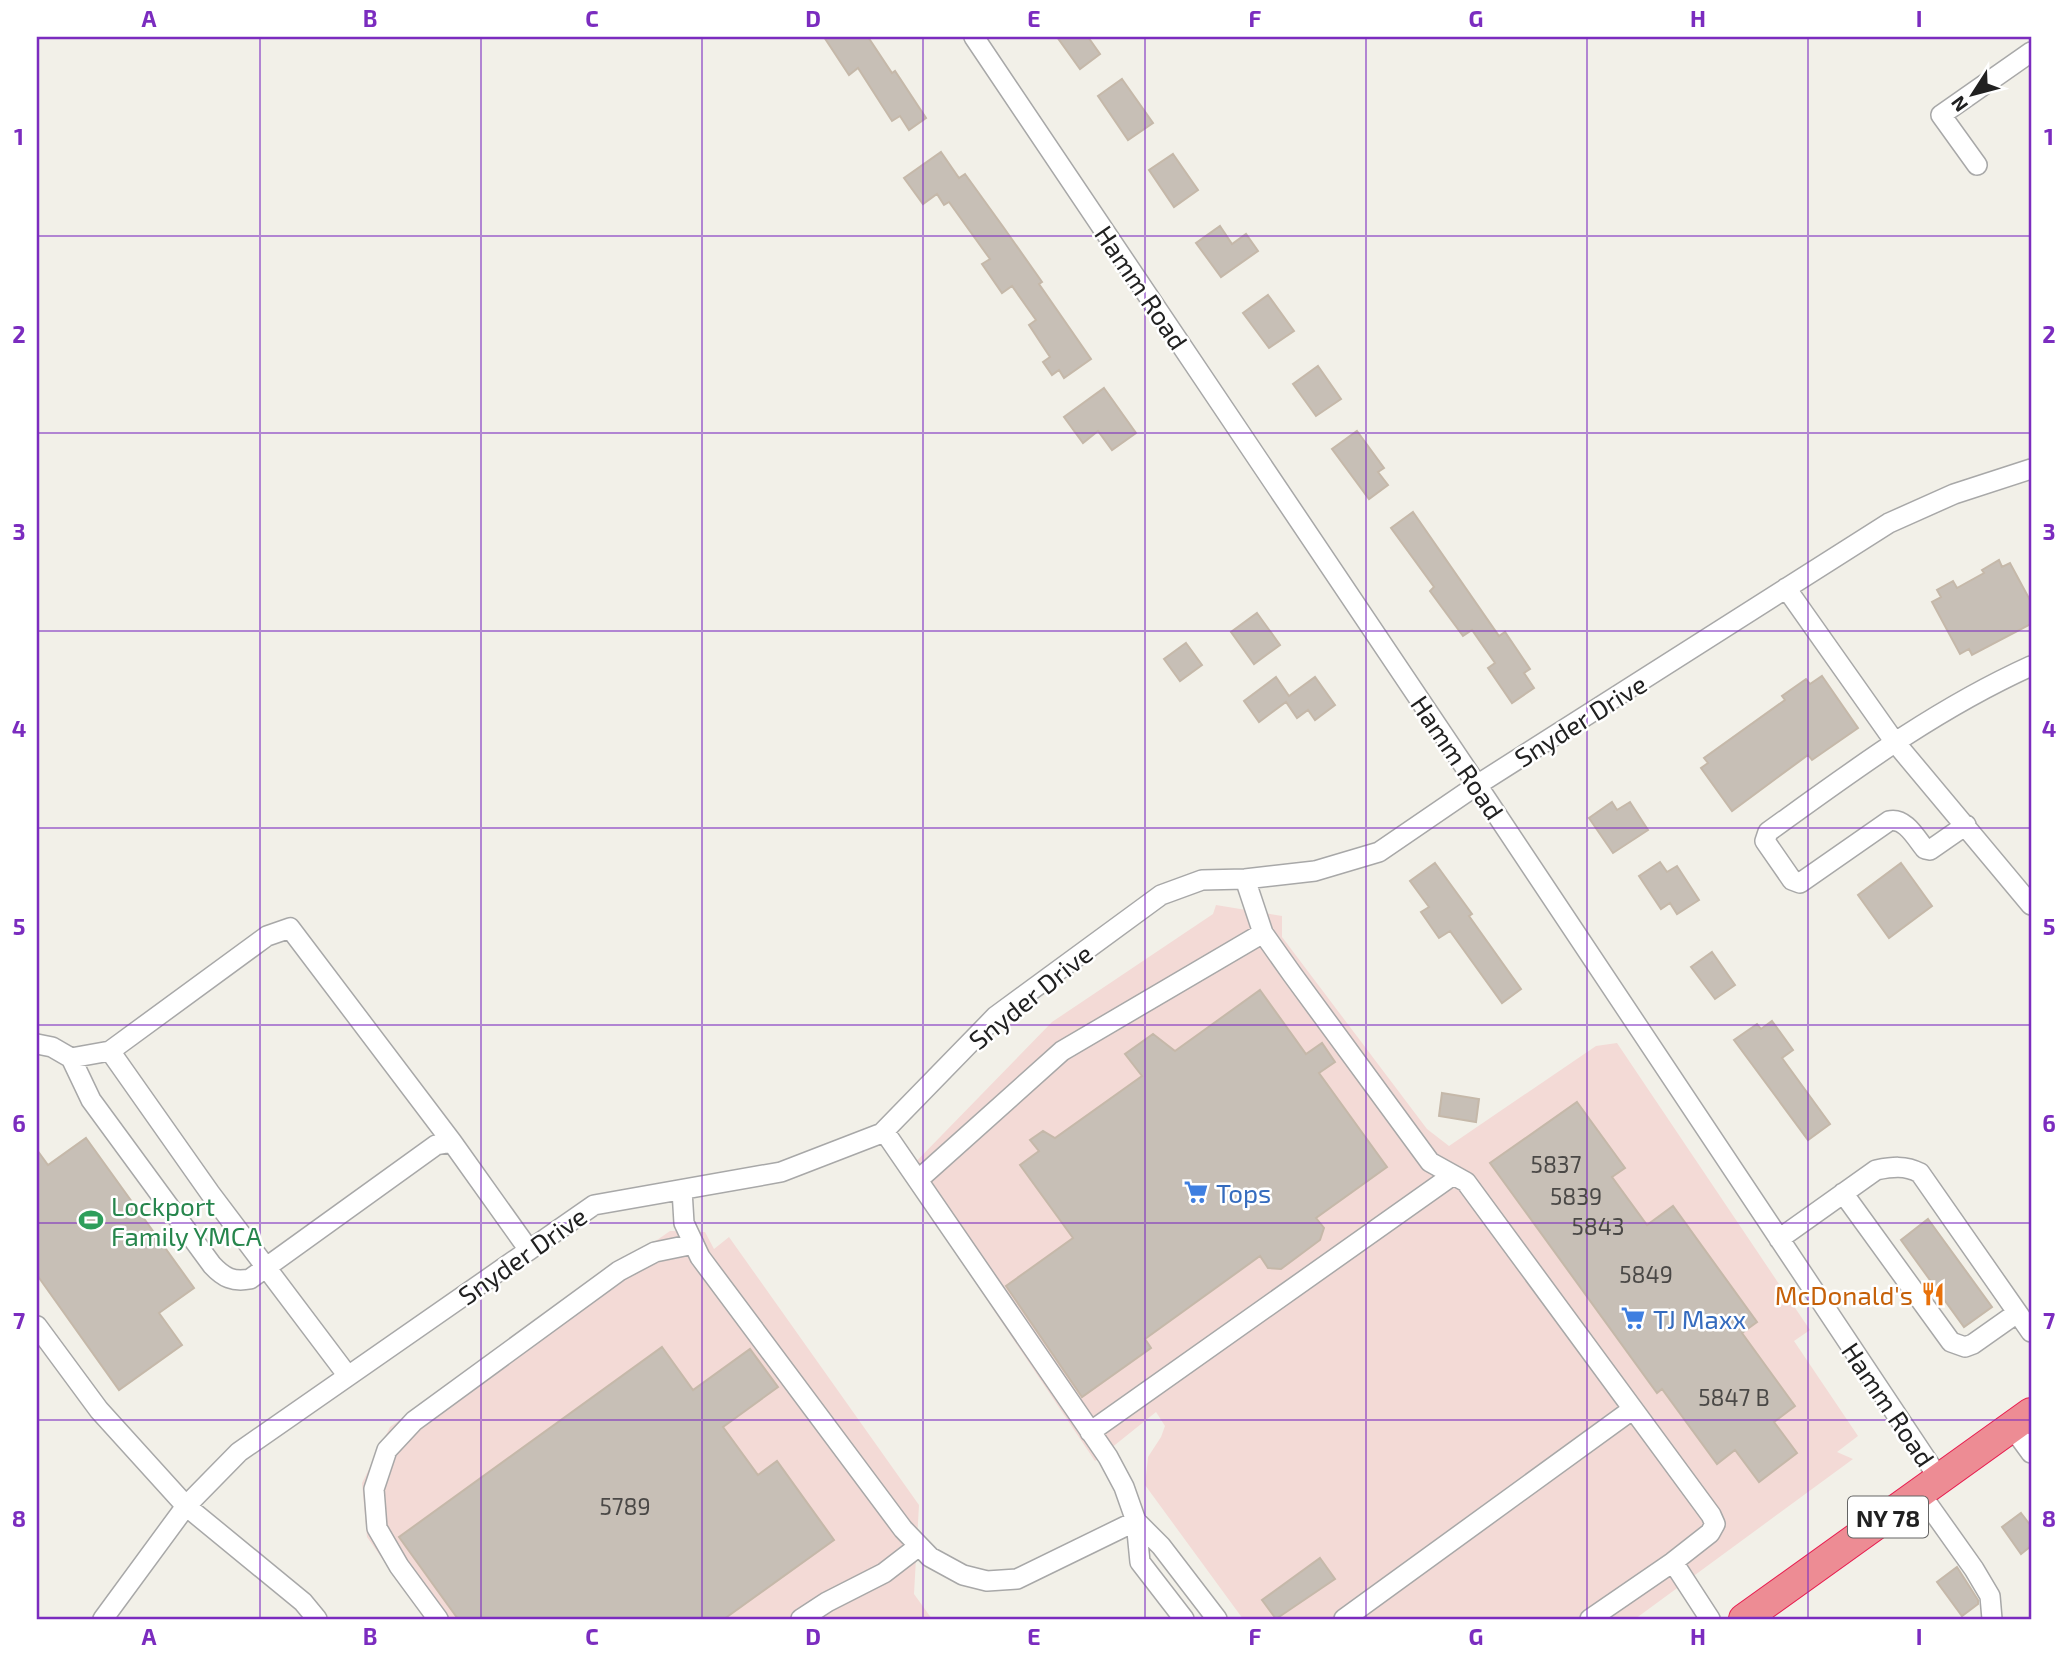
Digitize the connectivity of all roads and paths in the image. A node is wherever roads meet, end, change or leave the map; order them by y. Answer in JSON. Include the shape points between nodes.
{"nodes":[{"id":1,"x":975,"y":37,"type":"edge"},
{"id":2,"x":2031,"y":52,"type":"edge"},
{"id":3,"x":1977,"y":165,"type":"dead end"},
{"id":4,"x":2031,"y":468,"type":"edge"},
{"id":5,"x":1786,"y":588,"type":"junction"},
{"id":6,"x":2031,"y":666,"type":"edge"},
{"id":7,"x":1894,"y":741,"type":"junction"},
{"id":8,"x":1477,"y":785,"type":"junction"},
{"id":9,"x":1966,"y":825,"type":"junction"},
{"id":10,"x":1245,"y":878,"type":"junction"},
{"id":11,"x":2031,"y":905,"type":"edge"},
{"id":12,"x":1263,"y":933,"type":"junction"},
{"id":13,"x":37,"y":1044,"type":"edge"},
{"id":14,"x":110,"y":1051,"type":"junction"},
{"id":15,"x":71,"y":1058,"type":"junction"},
{"id":16,"x":884,"y":1131,"type":"junction"},
{"id":17,"x":452,"y":1142,"type":"junction"},
{"id":18,"x":1453,"y":1175,"type":"junction"},
{"id":19,"x":918,"y":1180,"type":"junction"},
{"id":20,"x":682,"y":1190,"type":"junction"},
{"id":21,"x":1843,"y":1193,"type":"junction"},
{"id":22,"x":1779,"y":1239,"type":"junction"},
{"id":23,"x":694,"y":1244,"type":"junction"},
{"id":24,"x":529,"y":1250,"type":"junction"},
{"id":25,"x":266,"y":1269,"type":"junction"},
{"id":26,"x":2017,"y":1313,"type":"junction"},
{"id":27,"x":37,"y":1326,"type":"edge"},
{"id":28,"x":2031,"y":1332,"type":"edge"},
{"id":29,"x":348,"y":1377,"type":"junction"},
{"id":30,"x":1633,"y":1409,"type":"junction"},
{"id":31,"x":2022,"y":1420,"type":"edge"},
{"id":32,"x":1090,"y":1432,"type":"junction"},
{"id":33,"x":2031,"y":1453,"type":"edge"},
{"id":34,"x":1930,"y":1487,"type":"junction"},
{"id":35,"x":186,"y":1506,"type":"junction"},
{"id":36,"x":1136,"y":1521,"type":"junction"},
{"id":37,"x":919,"y":1546,"type":"junction"},
{"id":38,"x":1673,"y":1562,"type":"junction"},
{"id":39,"x":103,"y":1619,"type":"edge"},
{"id":40,"x":317,"y":1619,"type":"edge"},
{"id":41,"x":439,"y":1619,"type":"edge"},
{"id":42,"x":801,"y":1619,"type":"edge"},
{"id":43,"x":1184,"y":1619,"type":"edge"},
{"id":44,"x":1217,"y":1619,"type":"edge"},
{"id":45,"x":1344,"y":1619,"type":"edge"},
{"id":46,"x":1590,"y":1619,"type":"edge"},
{"id":47,"x":1710,"y":1619,"type":"edge"},
{"id":48,"x":1744,"y":1619,"type":"edge"},
{"id":49,"x":1992,"y":1619,"type":"edge"}],
"edges":[{"from":1,"to":8,"type":"street","name":"Hamm Road"},
{"from":2,"to":3,"type":"street","via":[[1941,115]]},
{"from":4,"to":5,"type":"street","name":"Snyder Drive","via":[[1954,494],[1889,523]]},
{"from":5,"to":7,"type":"street"},
{"from":5,"to":8,"type":"street","name":"Snyder Drive"},
{"from":6,"to":7,"type":"street","via":[[1986,686]]},
{"from":7,"to":9,"type":"street"},
{"from":7,"to":9,"type":"street","via":[[1765,836],[1766,845],[1792,880],[1806,880],[1889,821],[1903,822],[1930,850]]},
{"from":8,"to":10,"type":"street","name":"Snyder Drive","via":[[1379,852],[1315,871]]},
{"from":8,"to":22,"type":"street","name":"Hamm Road"},
{"from":9,"to":11,"type":"street"},
{"from":10,"to":12,"type":"street"},
{"from":10,"to":16,"type":"street","name":"Snyder Drive","via":[[1202,880],[1161,895],[996,1016]]},
{"from":12,"to":18,"type":"street","via":[[1430,1162]]},
{"from":12,"to":19,"type":"street","via":[[1062,1051]]},
{"from":13,"to":15,"type":"street"},
{"from":14,"to":15,"type":"street"},
{"from":14,"to":17,"type":"street","via":[[267,936],[290,928]]},
{"from":14,"to":25,"type":"street"},
{"from":15,"to":25,"type":"street","via":[[91,1100],[223,1277],[250,1279]]},
{"from":16,"to":19,"type":"street"},
{"from":16,"to":20,"type":"street","name":"Snyder Drive","via":[[781,1172]]},
{"from":17,"to":24,"type":"street"},
{"from":17,"to":25,"type":"street","via":[[436,1145]]},
{"from":18,"to":30,"type":"street","via":[[1466,1182]]},
{"from":18,"to":32,"type":"street"},
{"from":19,"to":32,"type":"street"},
{"from":20,"to":23,"type":"street","via":[[684,1223]]},
{"from":20,"to":24,"type":"street","name":"Snyder Drive","via":[[594,1205]]},
{"from":21,"to":22,"type":"street"},
{"from":21,"to":26,"type":"street","via":[[1876,1170],[1904,1167],[1920,1173]]},
{"from":21,"to":26,"type":"street","via":[[1951,1342],[1965,1347],[1973,1344]]},
{"from":22,"to":34,"type":"street","name":"Hamm Road"},
{"from":23,"to":37,"type":"street"},
{"from":23,"to":41,"type":"street","via":[[655,1252],[619,1271],[414,1421],[387,1450],[374,1489],[377,1528]]},
{"from":24,"to":29,"type":"street","name":"Snyder Drive"},
{"from":25,"to":29,"type":"street"},
{"from":26,"to":28,"type":"street"},
{"from":27,"to":35,"type":"street","via":[[99,1410]]},
{"from":29,"to":35,"type":"street","name":"Snyder Drive","via":[[239,1452]]},
{"from":30,"to":38,"type":"street","via":[[1715,1524]]},
{"from":30,"to":45,"type":"street"},
{"from":31,"to":33,"type":"street"},
{"from":31,"to":34,"type":"highway","number":"NY 78"},
{"from":32,"to":36,"type":"street","via":[[1124,1487]]},
{"from":34,"to":48,"type":"highway","number":"NY 78"},
{"from":34,"to":49,"type":"street","name":"Hamm Road","via":[[1990,1596]]},
{"from":35,"to":39,"type":"street","name":"Snyder Drive"},
{"from":35,"to":40,"type":"street","via":[[303,1602]]},
{"from":36,"to":37,"type":"street","via":[[1017,1579],[987,1581],[963,1575]]},
{"from":36,"to":43,"type":"street","via":[[1140,1562]]},
{"from":36,"to":44,"type":"street"},
{"from":37,"to":42,"type":"street","via":[[884,1573]]},
{"from":38,"to":46,"type":"street"},
{"from":38,"to":47,"type":"street"}]}
